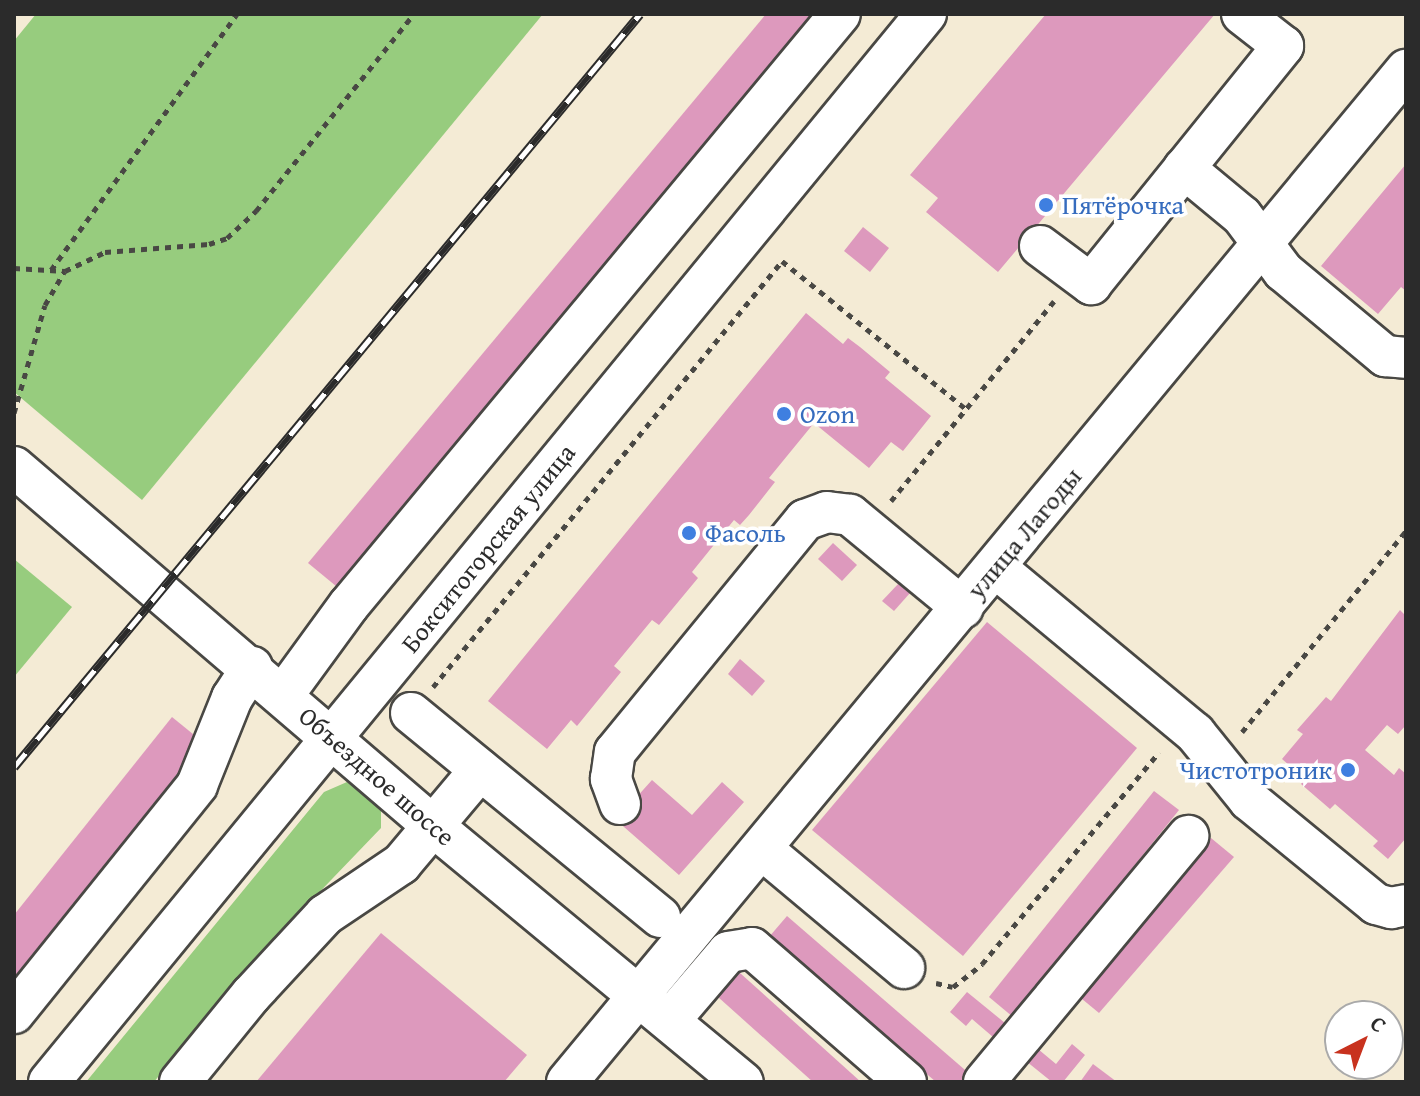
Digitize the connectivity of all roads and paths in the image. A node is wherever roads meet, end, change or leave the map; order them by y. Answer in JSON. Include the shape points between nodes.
{"nodes":[{"id":1,"x":237,"y":14,"type":"edge"},
{"id":2,"x":414,"y":14,"type":"edge"},
{"id":3,"x":840,"y":14,"type":"edge"},
{"id":4,"x":926,"y":14,"type":"edge"},
{"id":5,"x":1242,"y":14,"type":"edge"},
{"id":6,"x":1406,"y":70,"type":"edge"},
{"id":7,"x":1184,"y":168,"type":"junction"},
{"id":8,"x":1263,"y":244,"type":"junction"},
{"id":9,"x":1040,"y":246,"type":"dead end"},
{"id":10,"x":14,"y":268,"type":"edge"},
{"id":11,"x":51,"y":270,"type":"junction"},
{"id":12,"x":65,"y":271,"type":"junction"},
{"id":13,"x":1077,"y":273,"type":"junction"},
{"id":14,"x":1406,"y":358,"type":"edge"},
{"id":15,"x":966,"y":409,"type":"junction"},
{"id":16,"x":14,"y":413,"type":"edge"},
{"id":17,"x":14,"y":467,"type":"edge"},
{"id":18,"x":867,"y":530,"type":"junction"},
{"id":19,"x":1406,"y":531,"type":"edge"},
{"id":20,"x":996,"y":568,"type":"junction"},
{"id":21,"x":963,"y":608,"type":"junction"},
{"id":22,"x":252,"y":667,"type":"junction"},
{"id":23,"x":436,"y":683,"type":"dead end"},
{"id":24,"x":284,"y":694,"type":"junction"},
{"id":25,"x":411,"y":713,"type":"dead end"},
{"id":26,"x":332,"y":738,"type":"junction"},
{"id":27,"x":1206,"y":747,"type":"junction"},
{"id":28,"x":480,"y":770,"type":"junction"},
{"id":29,"x":620,"y":804,"type":"dead end"},
{"id":30,"x":433,"y":826,"type":"junction"},
{"id":31,"x":1188,"y":836,"type":"dead end"},
{"id":32,"x":763,"y":850,"type":"junction"},
{"id":33,"x":1406,"y":905,"type":"edge"},
{"id":34,"x":660,"y":917,"type":"dead end"},
{"id":35,"x":904,"y":968,"type":"joint"},
{"id":36,"x":657,"y":1008,"type":"junction"},
{"id":37,"x":14,"y":1013,"type":"edge"},
{"id":38,"x":998,"y":1078,"type":"edge"},
{"id":39,"x":49,"y":1082,"type":"edge"},
{"id":40,"x":180,"y":1082,"type":"edge"},
{"id":41,"x":567,"y":1082,"type":"edge"},
{"id":42,"x":743,"y":1082,"type":"edge"},
{"id":43,"x":906,"y":1082,"type":"edge"}],
"edges":[{"from":1,"to":11,"type":"path"},
{"from":2,"to":12,"type":"path","via":[[256,211],[227,238],[105,252]]},
{"from":3,"to":24,"type":"street","via":[[349,605]]},
{"from":4,"to":26,"type":"street","name":"Бокситогорская улица"},
{"from":5,"to":7,"type":"street","via":[[1283,46]]},
{"from":6,"to":8,"type":"street","name":"улица Лагоды"},
{"from":7,"to":8,"type":"street","via":[[1242,216]]},
{"from":7,"to":13,"type":"street","via":[[1091,284]]},
{"from":8,"to":14,"type":"street","via":[[1283,271],[1385,356]]},
{"from":8,"to":20,"type":"street","name":"улица Лагоды"},
{"from":9,"to":13,"type":"street"},
{"from":10,"to":11,"type":"path"},
{"from":11,"to":12,"type":"path"},
{"from":12,"to":16,"type":"path","via":[[45,305]]},
{"from":13,"to":15,"type":"path"},
{"from":15,"to":18,"type":"path"},
{"from":15,"to":23,"type":"path","via":[[782,261]]},
{"from":17,"to":22,"type":"street","name":"Объездное шоссе"},
{"from":18,"to":21,"type":"street"},
{"from":18,"to":29,"type":"street","via":[[850,515],[838,513],[805,520],[615,752],[611,779]]},
{"from":19,"to":27,"type":"path"},
{"from":20,"to":21,"type":"street","name":"улица Лагоды"},
{"from":20,"to":27,"type":"street"},
{"from":21,"to":32,"type":"street","name":"улица Лагоды"},
{"from":22,"to":24,"type":"street","name":"Объездное шоссе"},
{"from":22,"to":37,"type":"street","via":[[232,698],[197,785]]},
{"from":24,"to":26,"type":"street","name":"Объездное шоссе"},
{"from":25,"to":28,"type":"street"},
{"from":26,"to":30,"type":"street","name":"Объездное шоссе"},
{"from":26,"to":39,"type":"street","name":"Бокситогорская улица"},
{"from":27,"to":33,"type":"street","via":[[1249,800],[1376,904]]},
{"from":27,"to":35,"type":"path","via":[[1152,756],[982,964],[953,987]]},
{"from":28,"to":30,"type":"street"},
{"from":28,"to":34,"type":"street"},
{"from":30,"to":36,"type":"street","name":"Объездное шоссе"},
{"from":30,"to":40,"type":"street","via":[[401,864],[325,915]]},
{"from":31,"to":38,"type":"street"},
{"from":32,"to":35,"type":"street"},
{"from":32,"to":36,"type":"street","name":"улица Лагоды"},
{"from":36,"to":41,"type":"street"},
{"from":36,"to":42,"type":"street","name":"Объездное шоссе"},
{"from":36,"to":43,"type":"street","via":[[728,952],[752,948]]}]}
